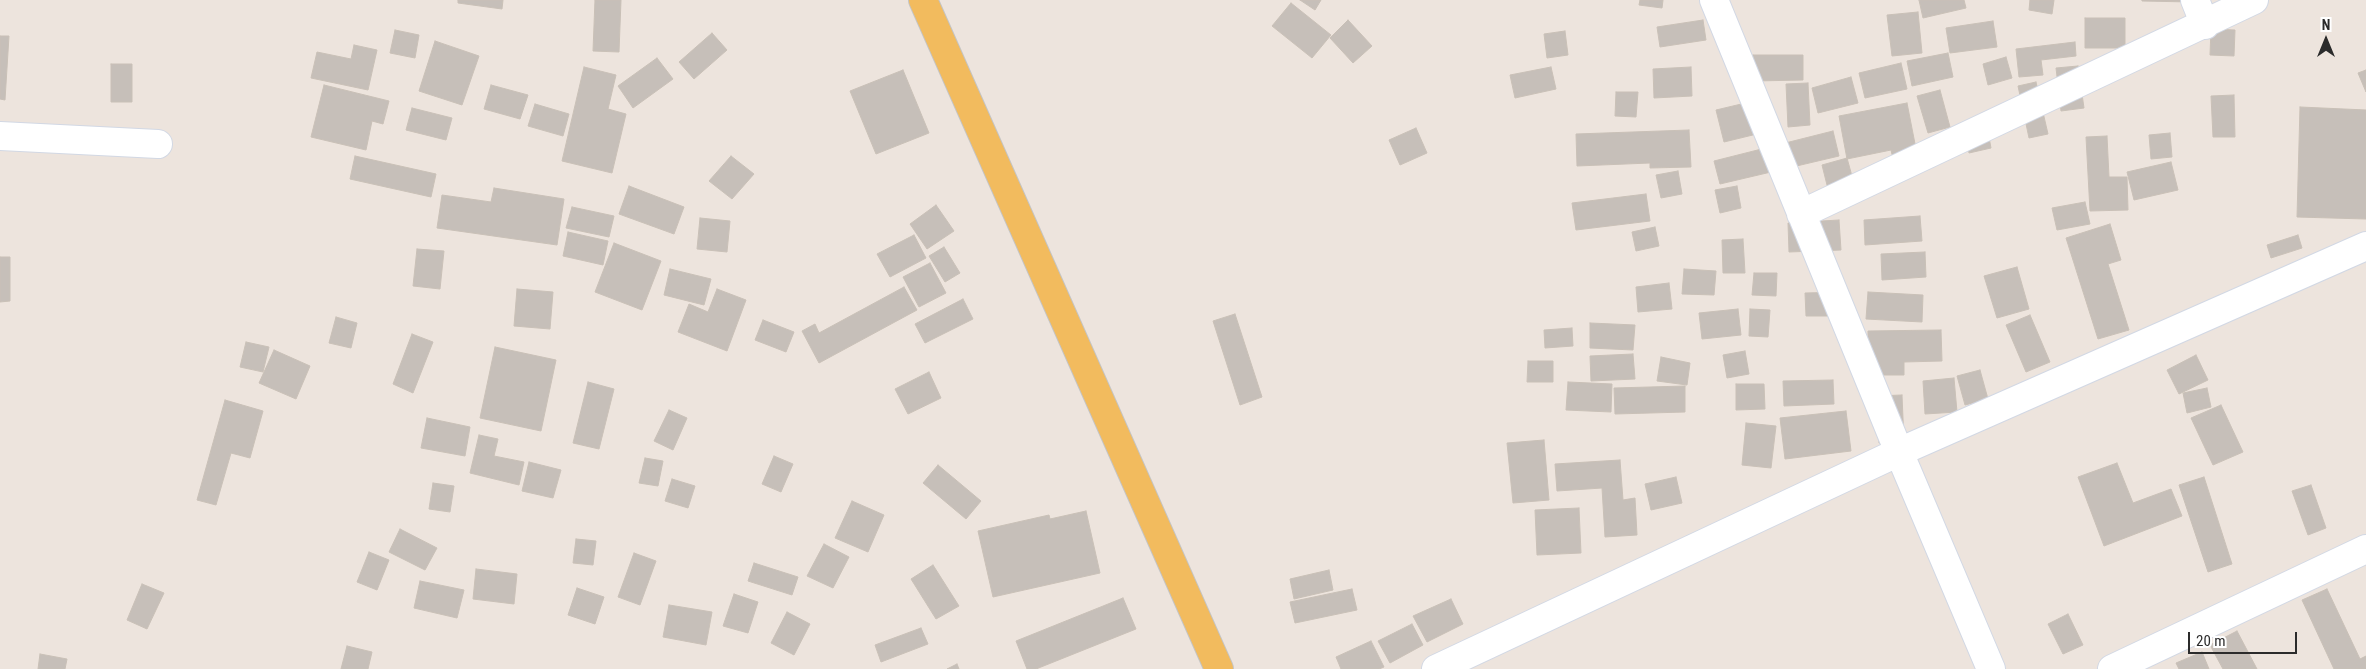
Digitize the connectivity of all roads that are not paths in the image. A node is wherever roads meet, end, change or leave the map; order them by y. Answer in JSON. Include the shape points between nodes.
{"nodes":[{"id":1,"x":923,"y":0,"type":"edge"},
{"id":2,"x":1714,"y":0,"type":"edge"},
{"id":3,"x":2195,"y":0,"type":"edge"},
{"id":4,"x":2254,"y":0,"type":"edge"},
{"id":5,"x":2206,"y":25,"type":"junction"},
{"id":6,"x":0,"y":136,"type":"edge"},
{"id":7,"x":158,"y":144,"type":"dead end"},
{"id":8,"x":1801,"y":214,"type":"junction"},
{"id":9,"x":2366,"y":246,"type":"edge"},
{"id":10,"x":1899,"y":452,"type":"junction"},
{"id":11,"x":2366,"y":549,"type":"edge"},
{"id":12,"x":1219,"y":669,"type":"edge"},
{"id":13,"x":1436,"y":669,"type":"edge"},
{"id":14,"x":1991,"y":669,"type":"edge"},
{"id":15,"x":2112,"y":669,"type":"edge"}],
"edges":[{"from":1,"to":12,"type":"main road"},
{"from":2,"to":8,"type":"street"},
{"from":3,"to":5,"type":"street"},
{"from":4,"to":5,"type":"street"},
{"from":5,"to":8,"type":"street"},
{"from":6,"to":7,"type":"street"},
{"from":8,"to":10,"type":"street"},
{"from":9,"to":10,"type":"street"},
{"from":10,"to":13,"type":"street"},
{"from":10,"to":14,"type":"street"},
{"from":11,"to":15,"type":"street"}]}
